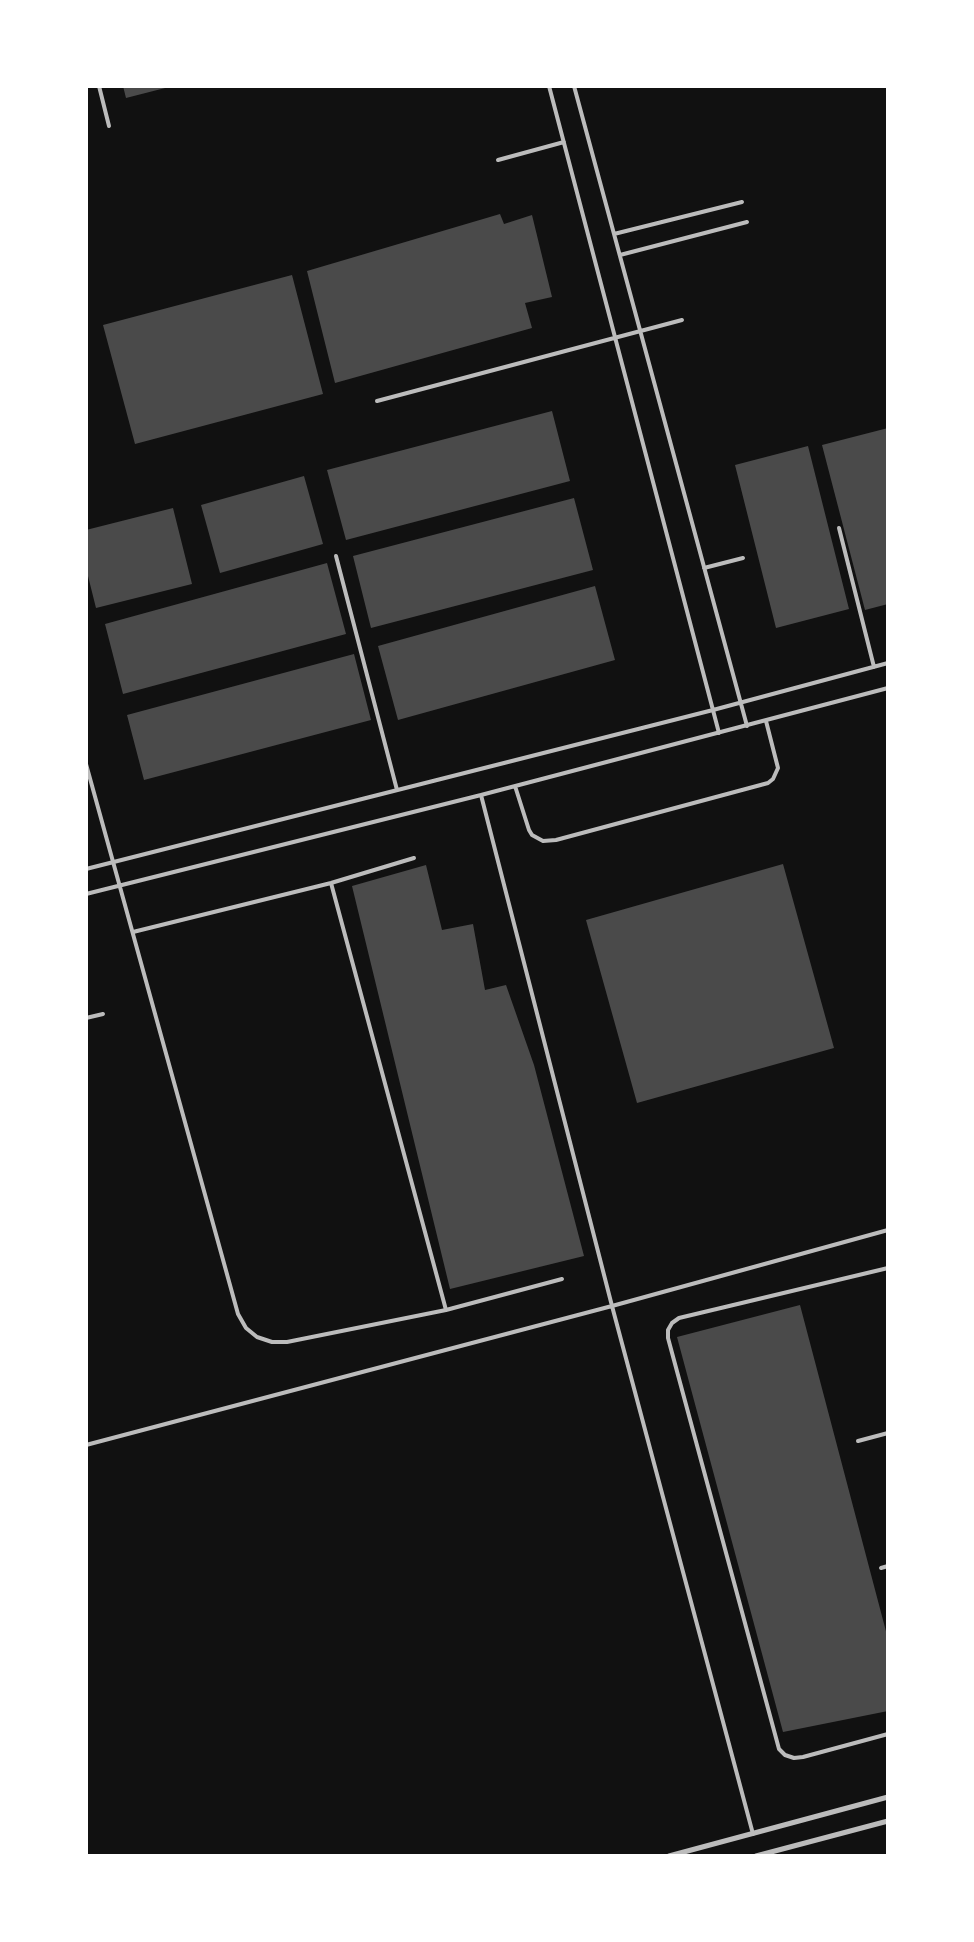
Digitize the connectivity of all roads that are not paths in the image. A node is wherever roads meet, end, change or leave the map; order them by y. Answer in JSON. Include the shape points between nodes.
{"nodes":[{"id":1,"x":99,"y":86,"type":"edge"},
{"id":2,"x":549,"y":86,"type":"edge"},
{"id":3,"x":574,"y":86,"type":"edge"},
{"id":4,"x":109,"y":126,"type":"dead end"},
{"id":5,"x":564,"y":142,"type":"junction"},
{"id":6,"x":498,"y":160,"type":"dead end"},
{"id":7,"x":742,"y":202,"type":"dead end"},
{"id":8,"x":747,"y":222,"type":"dead end"},
{"id":9,"x":614,"y":234,"type":"junction"},
{"id":10,"x":620,"y":255,"type":"junction"},
{"id":11,"x":682,"y":320,"type":"dead end"},
{"id":12,"x":640,"y":330,"type":"junction"},
{"id":13,"x":615,"y":337,"type":"junction"},
{"id":14,"x":377,"y":401,"type":"dead end"},
{"id":15,"x":838,"y":528,"type":"dead end"},
{"id":16,"x":336,"y":556,"type":"dead end"},
{"id":17,"x":743,"y":558,"type":"dead end"},
{"id":18,"x":704,"y":568,"type":"junction"},
{"id":19,"x":888,"y":664,"type":"edge"},
{"id":20,"x":874,"y":667,"type":"junction"},
{"id":21,"x":888,"y":688,"type":"edge"},
{"id":22,"x":740,"y":703,"type":"junction"},
{"id":23,"x":713,"y":710,"type":"junction"},
{"id":24,"x":766,"y":721,"type":"junction"},
{"id":25,"x":747,"y":726,"type":"junction"},
{"id":26,"x":719,"y":733,"type":"junction"},
{"id":27,"x":86,"y":764,"type":"edge"},
{"id":28,"x":515,"y":786,"type":"junction"},
{"id":29,"x":397,"y":790,"type":"junction"},
{"id":30,"x":481,"y":795,"type":"junction"},
{"id":31,"x":414,"y":858,"type":"dead end"},
{"id":32,"x":113,"y":861,"type":"junction"},
{"id":33,"x":86,"y":869,"type":"edge"},
{"id":34,"x":331,"y":883,"type":"junction"},
{"id":35,"x":120,"y":885,"type":"junction"},
{"id":36,"x":86,"y":894,"type":"edge"},
{"id":37,"x":133,"y":932,"type":"junction"},
{"id":38,"x":103,"y":1014,"type":"dead end"},
{"id":39,"x":86,"y":1018,"type":"edge"},
{"id":40,"x":888,"y":1230,"type":"edge"},
{"id":41,"x":888,"y":1268,"type":"edge"},
{"id":42,"x":562,"y":1279,"type":"dead end"},
{"id":43,"x":612,"y":1306,"type":"junction"},
{"id":44,"x":446,"y":1310,"type":"junction"},
{"id":45,"x":888,"y":1433,"type":"edge"},
{"id":46,"x":858,"y":1441,"type":"dead end"},
{"id":47,"x":86,"y":1445,"type":"edge"},
{"id":48,"x":888,"y":1566,"type":"edge"},
{"id":49,"x":881,"y":1568,"type":"dead end"},
{"id":50,"x":888,"y":1734,"type":"edge"},
{"id":51,"x":888,"y":1797,"type":"edge"},
{"id":52,"x":888,"y":1821,"type":"edge"},
{"id":53,"x":753,"y":1834,"type":"junction"},
{"id":54,"x":669,"y":1856,"type":"edge"},
{"id":55,"x":756,"y":1856,"type":"edge"}],
"edges":[{"from":1,"to":4,"type":"lane"},
{"from":2,"to":5,"type":"lane"},
{"from":3,"to":9,"type":"lane"},
{"from":5,"to":6,"type":"lane"},
{"from":5,"to":13,"type":"lane"},
{"from":7,"to":9,"type":"lane"},
{"from":8,"to":10,"type":"lane"},
{"from":9,"to":10,"type":"lane"},
{"from":10,"to":12,"type":"lane"},
{"from":11,"to":12,"type":"lane"},
{"from":12,"to":13,"type":"lane"},
{"from":12,"to":18,"type":"lane"},
{"from":13,"to":14,"type":"lane"},
{"from":13,"to":23,"type":"lane"},
{"from":15,"to":20,"type":"lane"},
{"from":16,"to":29,"type":"lane"},
{"from":17,"to":18,"type":"lane"},
{"from":18,"to":22,"type":"lane"},
{"from":19,"to":20,"type":"lane"},
{"from":20,"to":22,"type":"lane"},
{"from":21,"to":24,"type":"lane"},
{"from":22,"to":23,"type":"lane"},
{"from":22,"to":25,"type":"lane"},
{"from":23,"to":26,"type":"lane"},
{"from":23,"to":29,"type":"lane"},
{"from":24,"to":25,"type":"lane"},
{"from":24,"to":28,"type":"lane","via":[[778,768],[768,783],[550,841],[532,835]]},
{"from":25,"to":26,"type":"lane"},
{"from":26,"to":28,"type":"lane"},
{"from":27,"to":32,"type":"lane"},
{"from":28,"to":30,"type":"lane"},
{"from":29,"to":32,"type":"lane"},
{"from":30,"to":35,"type":"lane"},
{"from":30,"to":43,"type":"lane"},
{"from":31,"to":34,"type":"lane"},
{"from":32,"to":33,"type":"lane"},
{"from":32,"to":35,"type":"lane"},
{"from":34,"to":37,"type":"lane"},
{"from":34,"to":44,"type":"lane"},
{"from":35,"to":36,"type":"lane"},
{"from":35,"to":37,"type":"lane"},
{"from":37,"to":44,"type":"lane","via":[[238,1314],[246,1328],[265,1340],[287,1342]]},
{"from":38,"to":39,"type":"lane"},
{"from":40,"to":43,"type":"lane"},
{"from":41,"to":50,"type":"lane","via":[[679,1318],[668,1330],[778,1749],[785,1755],[802,1757]]},
{"from":42,"to":44,"type":"lane"},
{"from":43,"to":47,"type":"lane"},
{"from":43,"to":53,"type":"lane"},
{"from":45,"to":46,"type":"lane"},
{"from":48,"to":49,"type":"lane"},
{"from":51,"to":53,"type":"street"},
{"from":52,"to":55,"type":"street"},
{"from":53,"to":54,"type":"street"}]}
